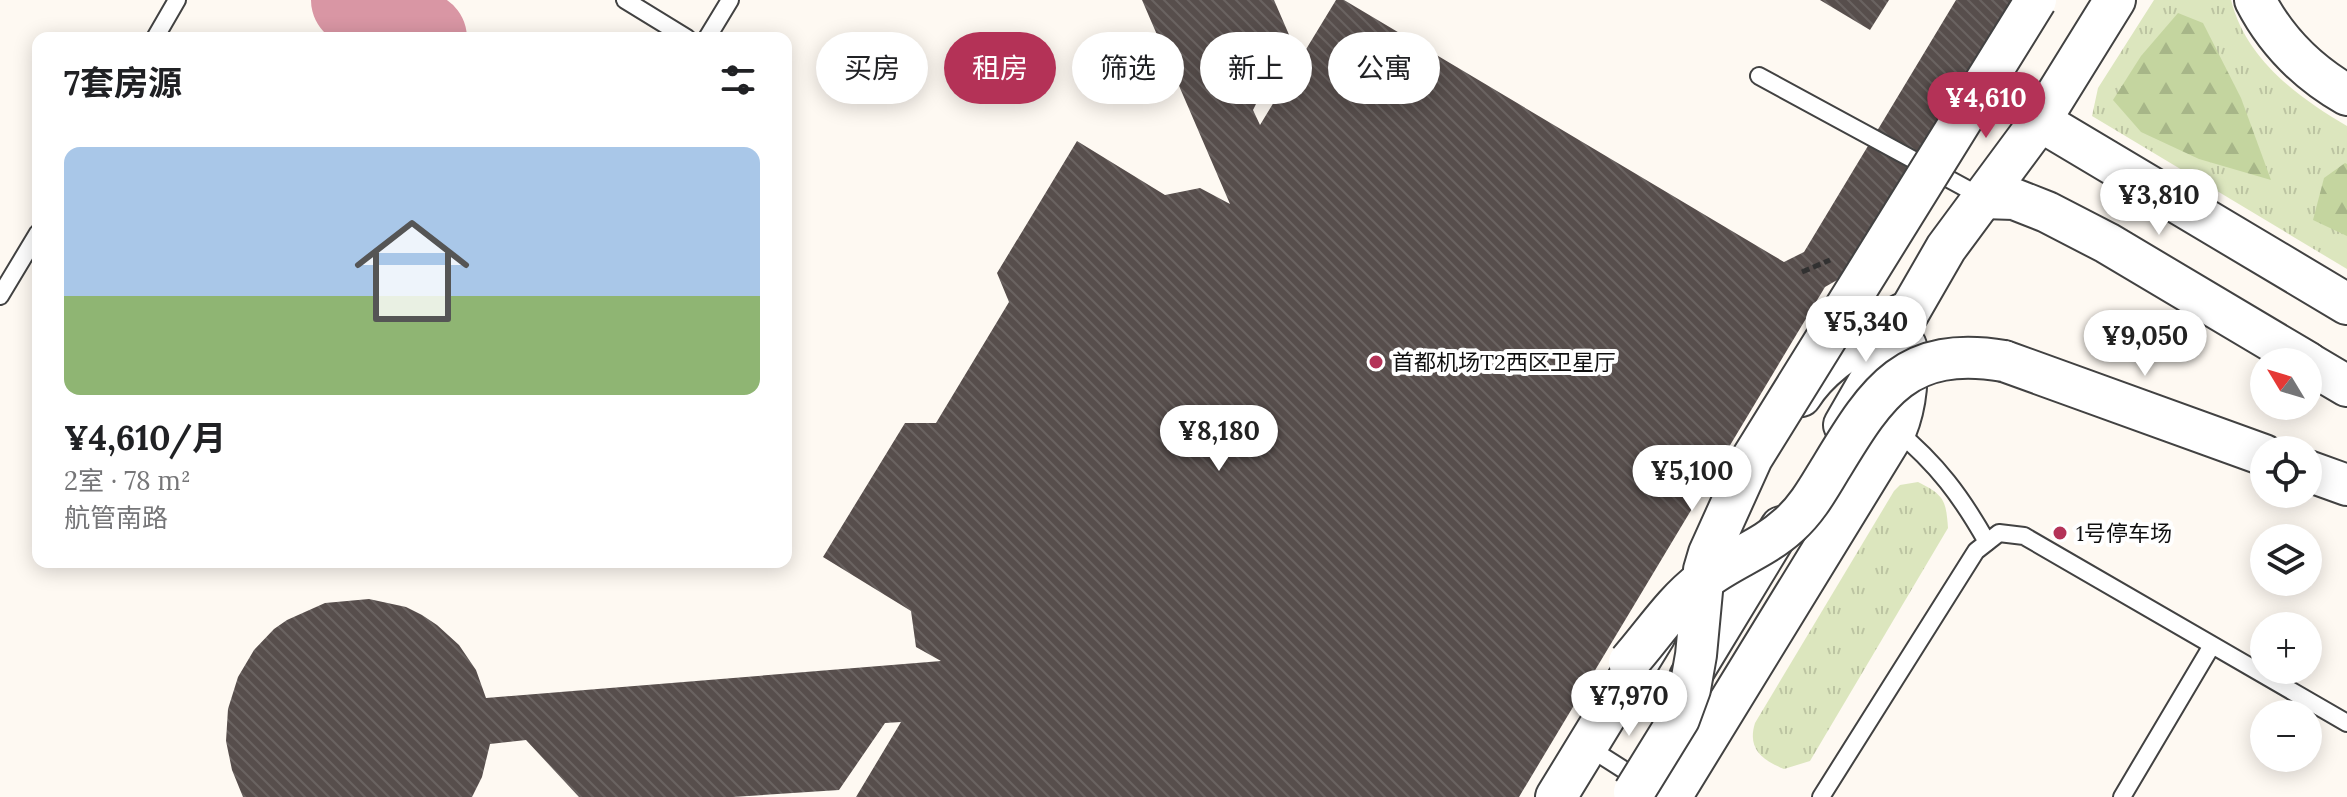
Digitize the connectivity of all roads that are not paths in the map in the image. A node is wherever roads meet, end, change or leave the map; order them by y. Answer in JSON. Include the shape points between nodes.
{"nodes":[{"id":1,"x":177,"y":0,"type":"edge"},
{"id":2,"x":625,"y":0,"type":"edge"},
{"id":3,"x":730,"y":0,"type":"edge"},
{"id":4,"x":2036,"y":0,"type":"edge"},
{"id":5,"x":2115,"y":0,"type":"edge"},
{"id":6,"x":2264,"y":16,"type":"edge"},
{"id":7,"x":158,"y":32,"type":"edge"},
{"id":8,"x":677,"y":32,"type":"edge"},
{"id":9,"x":711,"y":32,"type":"edge"},
{"id":10,"x":1759,"y":76,"type":"dead end"},
{"id":11,"x":2347,"y":95,"type":"edge"},
{"id":12,"x":2040,"y":121,"type":"junction"},
{"id":13,"x":1983,"y":198,"type":"junction"},
{"id":14,"x":32,"y":243,"type":"edge"},
{"id":15,"x":0,"y":296,"type":"edge"},
{"id":16,"x":2347,"y":304,"type":"edge"},
{"id":17,"x":1912,"y":307,"type":"junction"},
{"id":18,"x":2284,"y":348,"type":"edge"},
{"id":19,"x":2322,"y":371,"type":"edge"},
{"id":20,"x":2347,"y":386,"type":"edge"},
{"id":21,"x":1896,"y":430,"type":"junction"},
{"id":22,"x":2250,"y":450,"type":"edge"},
{"id":23,"x":1752,"y":458,"type":"junction"},
{"id":24,"x":2322,"y":476,"type":"edge"},
{"id":25,"x":2347,"y":485,"type":"edge"},
{"id":26,"x":1808,"y":506,"type":"junction"},
{"id":27,"x":1987,"y":542,"type":"junction"},
{"id":28,"x":1701,"y":581,"type":"junction"},
{"id":29,"x":2211,"y":647,"type":"junction"},
{"id":30,"x":1629,"y":662,"type":"junction"},
{"id":31,"x":1679,"y":719,"type":"junction"},
{"id":32,"x":2347,"y":723,"type":"edge"},
{"id":33,"x":1587,"y":746,"type":"junction"},
{"id":34,"x":1626,"y":789,"type":"edge"},
{"id":35,"x":1547,"y":797,"type":"edge"},
{"id":36,"x":1556,"y":797,"type":"edge"},
{"id":37,"x":1664,"y":797,"type":"edge"},
{"id":38,"x":1671,"y":797,"type":"edge"},
{"id":39,"x":1821,"y":797,"type":"edge"},
{"id":40,"x":2122,"y":797,"type":"edge"}],
"edges":[{"from":1,"to":7,"type":"lane"},
{"from":2,"to":8,"type":"lane"},
{"from":3,"to":9,"type":"lane"},
{"from":4,"to":23,"type":"street","bridge":true},
{"from":5,"to":12,"type":"street"},
{"from":6,"to":11,"type":"street","via":[[2302,63]]},
{"from":10,"to":13,"type":"lane"},
{"from":12,"to":13,"type":"street"},
{"from":12,"to":16,"type":"street"},
{"from":13,"to":17,"type":"street"},
{"from":13,"to":18,"type":"street","via":[[2014,199],[2047,212]]},
{"from":14,"to":15,"type":"lane"},
{"from":17,"to":21,"type":"street","via":[[1905,331],[1906,396]]},
{"from":17,"to":33,"type":"street","via":[[1813,378]]},
{"from":17,"to":34,"type":"street"},
{"from":19,"to":20,"type":"street"},
{"from":21,"to":27,"type":"lane","via":[[1946,477]]},
{"from":21,"to":38,"type":"street"},
{"from":22,"to":26,"type":"street","bridge":true,"via":[[2004,361],[1937,360],[1876,398]]},
{"from":23,"to":28,"type":"street","bridge":true},
{"from":23,"to":30,"type":"street","bridge":true},
{"from":24,"to":25,"type":"street"},
{"from":26,"to":28,"type":"street","bridge":true,"via":[[1771,540]]},
{"from":26,"to":31,"type":"street","bridge":true},
{"from":27,"to":29,"type":"lane","via":[[1999,533],[2024,536]]},
{"from":27,"to":39,"type":"lane","via":[[1976,551]]},
{"from":28,"to":30,"type":"street","bridge":true},
{"from":28,"to":31,"type":"street","bridge":true,"via":[[1696,655]]},
{"from":29,"to":32,"type":"lane"},
{"from":29,"to":40,"type":"lane"},
{"from":30,"to":35,"type":"street"},
{"from":31,"to":34,"type":"street","bridge":true},
{"from":33,"to":34,"type":"lane"},
{"from":33,"to":36,"type":"street"},
{"from":34,"to":37,"type":"lane"}]}
